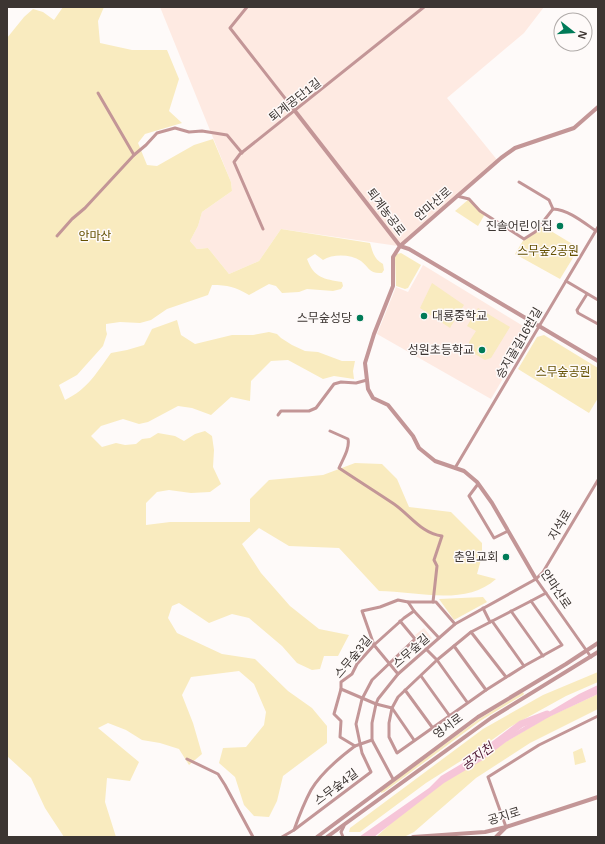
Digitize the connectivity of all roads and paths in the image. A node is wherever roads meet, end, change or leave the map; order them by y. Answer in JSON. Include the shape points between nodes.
{"nodes":[{"id":1,"x":247,"y":7,"type":"edge"},
{"id":2,"x":424,"y":7,"type":"edge"},
{"id":3,"x":98,"y":93,"type":"dead end"},
{"id":4,"x":598,"y":108,"type":"edge"},
{"id":5,"x":295,"y":111,"type":"junction"},
{"id":6,"x":242,"y":153,"type":"junction"},
{"id":7,"x":134,"y":155,"type":"junction"},
{"id":8,"x":520,"y":182,"type":"dead end"},
{"id":9,"x":457,"y":196,"type":"junction"},
{"id":10,"x":553,"y":209,"type":"junction"},
{"id":11,"x":598,"y":227,"type":"edge"},
{"id":12,"x":263,"y":229,"type":"dead end"},
{"id":13,"x":596,"y":231,"type":"junction"},
{"id":14,"x":57,"y":236,"type":"dead end"},
{"id":15,"x":400,"y":246,"type":"junction"},
{"id":16,"x":566,"y":281,"type":"junction"},
{"id":17,"x":588,"y":294,"type":"junction"},
{"id":18,"x":598,"y":300,"type":"edge"},
{"id":19,"x":598,"y":324,"type":"edge"},
{"id":20,"x":540,"y":327,"type":"junction"},
{"id":21,"x":598,"y":361,"type":"edge"},
{"id":22,"x":367,"y":380,"type":"junction"},
{"id":23,"x":278,"y":415,"type":"dead end"},
{"id":24,"x":330,"y":431,"type":"dead end"},
{"id":25,"x":455,"y":468,"type":"junction"},
{"id":26,"x":598,"y":480,"type":"edge"},
{"id":27,"x":478,"y":484,"type":"junction"},
{"id":28,"x":508,"y":531,"type":"junction"},
{"id":29,"x":536,"y":579,"type":"junction"},
{"id":30,"x":546,"y":592,"type":"junction"},
{"id":31,"x":531,"y":601,"type":"junction"},
{"id":32,"x":408,"y":602,"type":"junction"},
{"id":33,"x":432,"y":602,"type":"junction"},
{"id":34,"x":483,"y":608,"type":"junction"},
{"id":35,"x":414,"y":611,"type":"junction"},
{"id":36,"x":511,"y":611,"type":"junction"},
{"id":37,"x":400,"y":621,"type":"junction"},
{"id":38,"x":491,"y":622,"type":"junction"},
{"id":39,"x":455,"y":624,"type":"junction"},
{"id":40,"x":472,"y":632,"type":"junction"},
{"id":41,"x":439,"y":638,"type":"junction"},
{"id":42,"x":598,"y":643,"type":"edge"},
{"id":43,"x":374,"y":645,"type":"junction"},
{"id":44,"x":454,"y":646,"type":"junction"},
{"id":45,"x":426,"y":649,"type":"junction"},
{"id":46,"x":587,"y":651,"type":"junction"},
{"id":47,"x":598,"y":652,"type":"edge"},
{"id":48,"x":543,"y":656,"type":"junction"},
{"id":49,"x":591,"y":657,"type":"junction"},
{"id":50,"x":437,"y":660,"type":"junction"},
{"id":51,"x":388,"y":663,"type":"junction"},
{"id":52,"x":565,"y":665,"type":"junction"},
{"id":53,"x":524,"y":666,"type":"junction"},
{"id":54,"x":568,"y":672,"type":"junction"},
{"id":55,"x":398,"y":674,"type":"junction"},
{"id":56,"x":421,"y":676,"type":"junction"},
{"id":57,"x":506,"y":677,"type":"junction"},
{"id":58,"x":341,"y":689,"type":"junction"},
{"id":59,"x":405,"y":690,"type":"junction"},
{"id":60,"x":486,"y":690,"type":"junction"},
{"id":61,"x":362,"y":699,"type":"junction"},
{"id":62,"x":467,"y":702,"type":"junction"},
{"id":63,"x":376,"y":704,"type":"junction"},
{"id":64,"x":392,"y":708,"type":"junction"},
{"id":65,"x":449,"y":715,"type":"junction"},
{"id":66,"x":598,"y":716,"type":"edge"},
{"id":67,"x":432,"y":727,"type":"junction"},
{"id":68,"x":372,"y":740,"type":"junction"},
{"id":69,"x":414,"y":740,"type":"junction"},
{"id":70,"x":359,"y":744,"type":"junction"},
{"id":71,"x":355,"y":746,"type":"junction"},
{"id":72,"x":187,"y":759,"type":"dead end"},
{"id":73,"x":394,"y":779,"type":"junction"},
{"id":74,"x":598,"y":797,"type":"edge"},
{"id":75,"x":345,"y":825,"type":"junction"},
{"id":76,"x":506,"y":827,"type":"junction"},
{"id":77,"x":294,"y":830,"type":"junction"},
{"id":78,"x":253,"y":837,"type":"edge"},
{"id":79,"x":282,"y":837,"type":"edge"},
{"id":80,"x":317,"y":837,"type":"edge"},
{"id":81,"x":327,"y":837,"type":"edge"},
{"id":82,"x":343,"y":837,"type":"edge"},
{"id":83,"x":413,"y":837,"type":"edge"},
{"id":84,"x":496,"y":837,"type":"edge"}],
"edges":[{"from":1,"to":5,"type":"street","name":"퇴계농공로","via":[[230,28]]},
{"from":2,"to":5,"type":"street","name":"퇴계공단1길"},
{"from":3,"to":7,"type":"street"},
{"from":4,"to":9,"type":"street","name":"안마산로","via":[[574,128],[515,148]]},
{"from":5,"to":6,"type":"street","name":"퇴계공단1길"},
{"from":5,"to":15,"type":"street","name":"퇴계농공로"},
{"from":6,"to":7,"type":"street","via":[[227,134],[189,132],[175,128],[157,134]]},
{"from":6,"to":12,"type":"street","via":[[234,162]]},
{"from":7,"to":14,"type":"street"},
{"from":8,"to":10,"type":"street","via":[[549,200]]},
{"from":9,"to":10,"type":"street","via":[[469,199],[480,211],[524,239],[535,232]]},
{"from":9,"to":15,"type":"street","name":"안마산로"},
{"from":10,"to":13,"type":"street","via":[[561,209]]},
{"from":11,"to":13,"type":"street","name":"승지골길16번길"},
{"from":13,"to":16,"type":"street","name":"승지골길16번길"},
{"from":15,"to":20,"type":"street","name":"퇴계농공로"},
{"from":15,"to":22,"type":"street","name":"안마산로","via":[[393,257],[393,286],[365,363]]},
{"from":16,"to":17,"type":"street"},
{"from":16,"to":20,"type":"street","name":"승지골길16번길"},
{"from":17,"to":18,"type":"street"},
{"from":17,"to":19,"type":"street","via":[[577,310],[578,313]]},
{"from":20,"to":21,"type":"street","name":"퇴계농공로"},
{"from":20,"to":25,"type":"street","name":"승지골길16번길"},
{"from":22,"to":23,"type":"street","via":[[334,384],[316,408],[309,411],[281,411]]},
{"from":22,"to":25,"type":"street","name":"안마산로","via":[[372,398],[388,404],[413,436],[419,448],[435,461]]},
{"from":24,"to":33,"type":"street","via":[[348,439],[347,450],[339,468],[395,505],[425,530],[442,536],[434,560],[437,566]]},
{"from":25,"to":27,"type":"street","name":"안마산로"},
{"from":26,"to":29,"type":"street","name":"지석로","via":[[543,572]]},
{"from":27,"to":28,"type":"street","name":"안마산로"},
{"from":27,"to":28,"type":"street","via":[[469,496],[494,538]]},
{"from":28,"to":29,"type":"street","name":"안마산로"},
{"from":29,"to":30,"type":"street","name":"안마산로"},
{"from":29,"to":34,"type":"street","name":"스무숲길"},
{"from":30,"to":31,"type":"street"},
{"from":30,"to":46,"type":"street","name":"안마산로"},
{"from":31,"to":36,"type":"street"},
{"from":31,"to":48,"type":"street","via":[[562,645]]},
{"from":32,"to":33,"type":"street"},
{"from":32,"to":35,"type":"street"},
{"from":32,"to":43,"type":"street","via":[[398,600],[380,608],[362,611]]},
{"from":33,"to":39,"type":"street","via":[[436,602]]},
{"from":34,"to":38,"type":"street"},
{"from":34,"to":39,"type":"street","name":"스무숲길"},
{"from":35,"to":37,"type":"street","name":"스무숲3길"},
{"from":35,"to":41,"type":"street"},
{"from":36,"to":38,"type":"street"},
{"from":36,"to":48,"type":"street"},
{"from":37,"to":43,"type":"street","name":"스무숲3길"},
{"from":37,"to":51,"type":"street","name":"스무숲4길","via":[[415,639]]},
{"from":38,"to":40,"type":"street"},
{"from":38,"to":53,"type":"street"},
{"from":39,"to":41,"type":"street","name":"스무숲길"},
{"from":40,"to":44,"type":"street"},
{"from":40,"to":57,"type":"street"},
{"from":41,"to":45,"type":"street","name":"스무숲길"},
{"from":42,"to":46,"type":"street","name":"영서로"},
{"from":43,"to":51,"type":"street"},
{"from":43,"to":58,"type":"street","name":"스무숲3길","via":[[357,664],[352,674],[341,682]]},
{"from":44,"to":50,"type":"street"},
{"from":44,"to":60,"type":"street"},
{"from":45,"to":50,"type":"street"},
{"from":45,"to":55,"type":"street","name":"스무숲길"},
{"from":46,"to":49,"type":"street","name":"안마산로"},
{"from":46,"to":52,"type":"street","name":"영서로"},
{"from":47,"to":49,"type":"street","name":"영서로"},
{"from":48,"to":53,"type":"street"},
{"from":49,"to":54,"type":"street","name":"영서로"},
{"from":50,"to":56,"type":"street"},
{"from":50,"to":62,"type":"street"},
{"from":51,"to":55,"type":"street"},
{"from":51,"to":61,"type":"street","name":"스무숲4길","via":[[372,680]]},
{"from":52,"to":54,"type":"street","via":[[569,667]]},
{"from":52,"to":73,"type":"street","name":"영서로","via":[[478,717]]},
{"from":53,"to":57,"type":"street"},
{"from":54,"to":75,"type":"street","name":"영서로","via":[[470,732]]},
{"from":55,"to":63,"type":"street","name":"스무숲길"},
{"from":56,"to":59,"type":"street"},
{"from":56,"to":65,"type":"street"},
{"from":57,"to":60,"type":"street"},
{"from":58,"to":61,"type":"street"},
{"from":58,"to":71,"type":"street","name":"스무숲3길","via":[[334,714],[341,721],[340,737]]},
{"from":59,"to":64,"type":"street"},
{"from":59,"to":67,"type":"street"},
{"from":60,"to":62,"type":"street"},
{"from":61,"to":63,"type":"street"},
{"from":61,"to":70,"type":"street","name":"스무숲4길","via":[[356,724]]},
{"from":62,"to":65,"type":"street"},
{"from":63,"to":64,"type":"street"},
{"from":63,"to":68,"type":"street","name":"스무숲길"},
{"from":64,"to":69,"type":"street"},
{"from":64,"to":69,"type":"street","via":[[389,737],[396,753]]},
{"from":65,"to":67,"type":"street"},
{"from":66,"to":76,"type":"street","via":[[539,745],[488,777]]},
{"from":67,"to":69,"type":"street"},
{"from":68,"to":70,"type":"street"},
{"from":68,"to":73,"type":"street"},
{"from":70,"to":71,"type":"street"},
{"from":70,"to":77,"type":"street","name":"스무숲4길","via":[[371,772]]},
{"from":71,"to":77,"type":"street","via":[[332,766],[311,790]]},
{"from":72,"to":78,"type":"street","via":[[218,774]]},
{"from":73,"to":80,"type":"street","name":"영서로"},
{"from":74,"to":76,"type":"street","name":"공지로"},
{"from":75,"to":81,"type":"street","name":"영서로"},
{"from":75,"to":82,"type":"street","via":[[341,832]]},
{"from":76,"to":83,"type":"street","name":"공지로","via":[[485,832]]},
{"from":76,"to":84,"type":"street"},
{"from":77,"to":79,"type":"street","name":"스무숲4길"}]}
